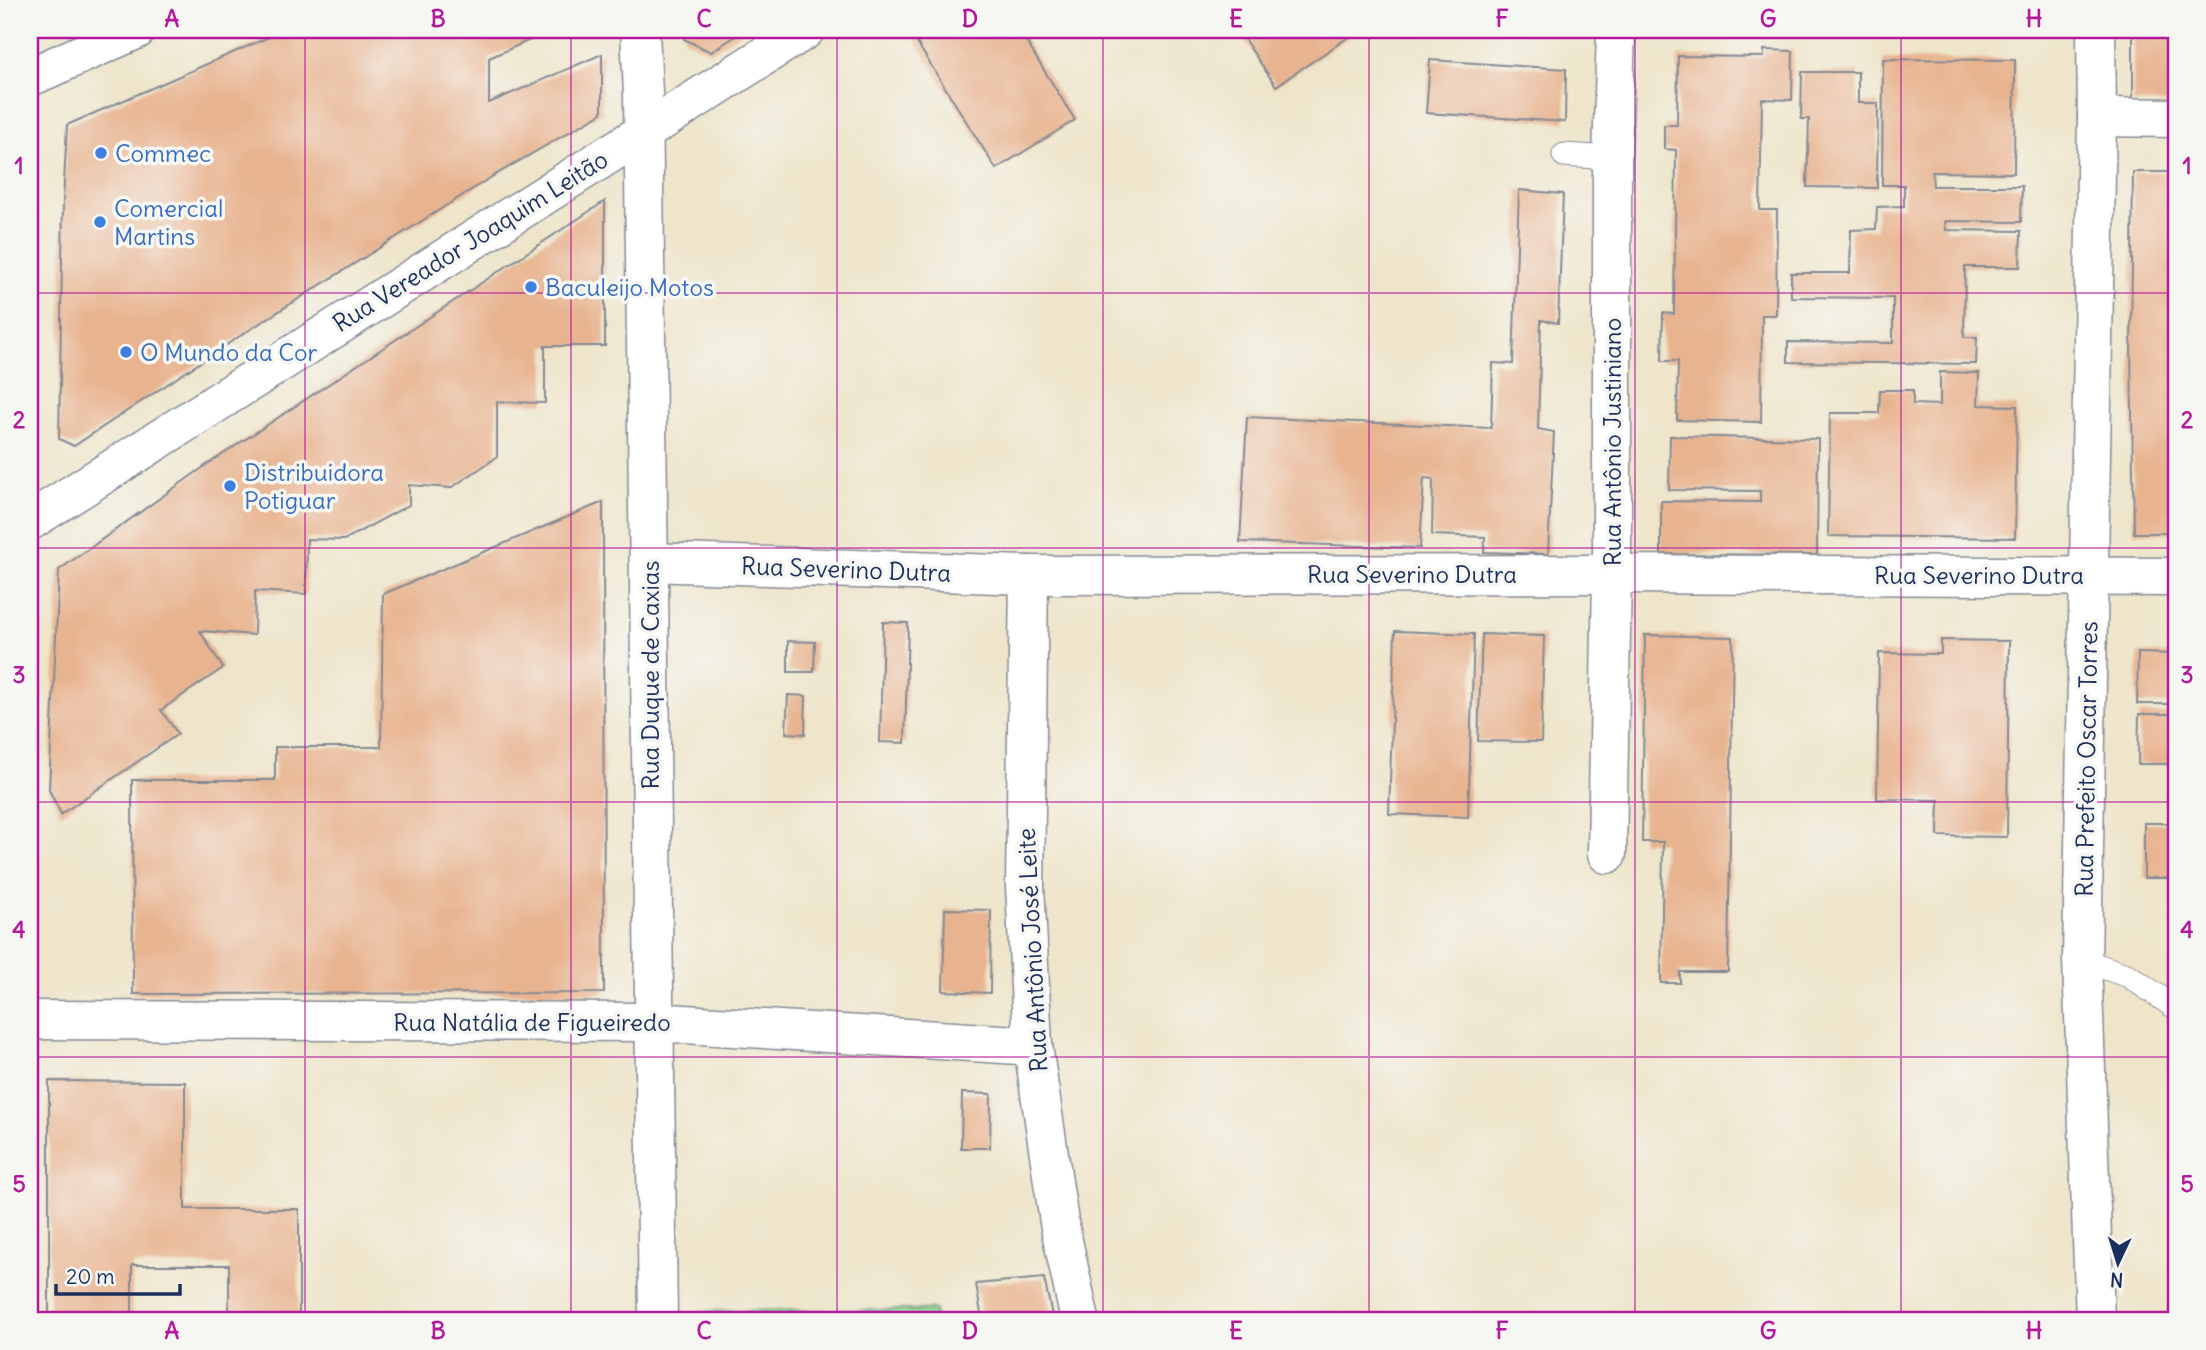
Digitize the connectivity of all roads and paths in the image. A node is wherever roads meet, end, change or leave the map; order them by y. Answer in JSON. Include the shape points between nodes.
{"nodes":[{"id":1,"x":136,"y":30,"type":"edge"},
{"id":2,"x":640,"y":30,"type":"edge"},
{"id":3,"x":805,"y":30,"type":"edge"},
{"id":4,"x":1616,"y":30,"type":"edge"},
{"id":5,"x":2096,"y":30,"type":"edge"},
{"id":6,"x":30,"y":77,"type":"edge"},
{"id":7,"x":2097,"y":117,"type":"junction"},
{"id":8,"x":2176,"y":118,"type":"edge"},
{"id":9,"x":643,"y":131,"type":"junction"},
{"id":10,"x":1564,"y":155,"type":"dead end"},
{"id":11,"x":1612,"y":158,"type":"junction"},
{"id":12,"x":30,"y":521,"type":"edge"},
{"id":13,"x":649,"y":562,"type":"junction"},
{"id":14,"x":1612,"y":574,"type":"junction"},
{"id":15,"x":1029,"y":575,"type":"junction"},
{"id":16,"x":2090,"y":575,"type":"junction"},
{"id":17,"x":2176,"y":577,"type":"edge"},
{"id":18,"x":1607,"y":854,"type":"dead end"},
{"id":19,"x":2082,"y":960,"type":"junction"},
{"id":20,"x":2176,"y":1008,"type":"edge"},
{"id":21,"x":30,"y":1020,"type":"edge"},
{"id":22,"x":653,"y":1022,"type":"junction"},
{"id":23,"x":1033,"y":1046,"type":"junction"},
{"id":24,"x":658,"y":1320,"type":"edge"},
{"id":25,"x":1080,"y":1320,"type":"edge"},
{"id":26,"x":2095,"y":1320,"type":"edge"}],
"edges":[{"from":1,"to":6,"type":"street"},
{"from":2,"to":9,"type":"street","name":"Rua Duque de Caxias"},
{"from":3,"to":9,"type":"street","name":"Rua Vereador Joaquim Leitão"},
{"from":4,"to":11,"type":"street","name":"Rua Antônio Justiniano"},
{"from":5,"to":7,"type":"street","name":"Rua Prefeito Oscar Torres"},
{"from":7,"to":8,"type":"street"},
{"from":7,"to":16,"type":"street","name":"Rua Prefeito Oscar Torres"},
{"from":9,"to":12,"type":"street","name":"Rua Vereador Joaquim Leitão"},
{"from":9,"to":13,"type":"street","name":"Rua Duque de Caxias"},
{"from":10,"to":11,"type":"lane"},
{"from":11,"to":14,"type":"street","name":"Rua Antônio Justiniano"},
{"from":13,"to":15,"type":"street","name":"Rua Severino Dutra"},
{"from":13,"to":22,"type":"street","name":"Rua Duque de Caxias"},
{"from":14,"to":15,"type":"street","name":"Rua Severino Dutra"},
{"from":14,"to":16,"type":"street","name":"Rua Severino Dutra"},
{"from":14,"to":18,"type":"street","name":"Rua Antônio Justiniano"},
{"from":15,"to":23,"type":"street","name":"Rua Antônio José Leite","via":[[1025,886]]},
{"from":16,"to":17,"type":"street","name":"Rua Severino Dutra"},
{"from":16,"to":19,"type":"street","name":"Rua Prefeito Oscar Torres"},
{"from":19,"to":20,"type":"lane","via":[[2129,976]]},
{"from":19,"to":26,"type":"street","name":"Rua Prefeito Oscar Torres"},
{"from":21,"to":22,"type":"street","name":"Rua Natália de Figueiredo"},
{"from":22,"to":23,"type":"street","name":"Rua Natália de Figueiredo"},
{"from":22,"to":24,"type":"street","name":"Rua Duque de Caxias"},
{"from":23,"to":25,"type":"street","name":"Rua Antônio José Leite","via":[[1059,1222]]}]}
